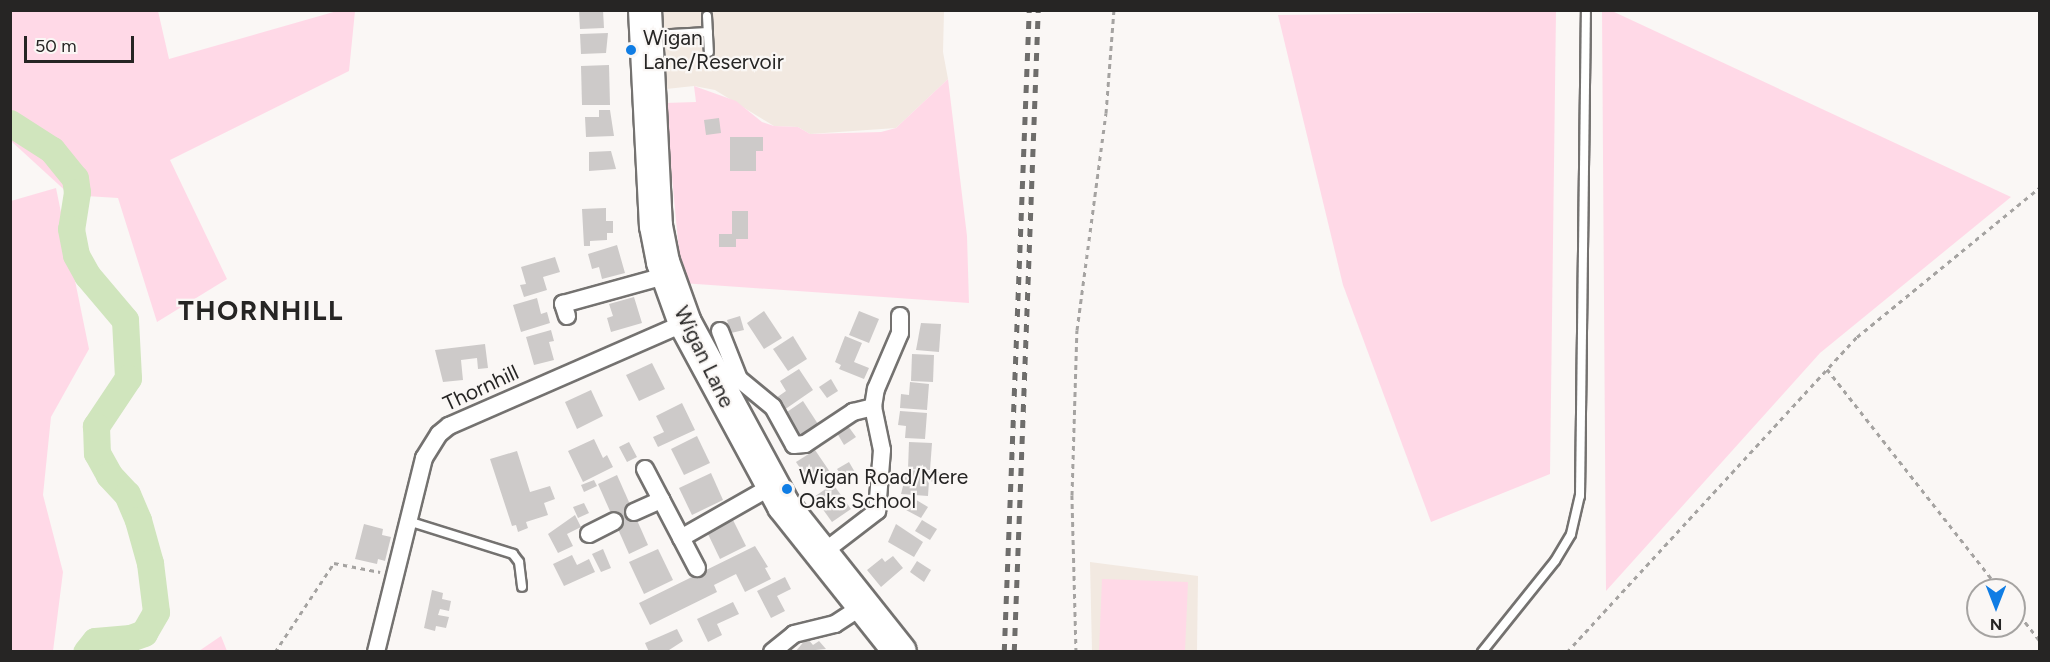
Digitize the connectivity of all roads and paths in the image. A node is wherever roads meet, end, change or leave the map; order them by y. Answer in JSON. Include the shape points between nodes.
{"nodes":[{"id":1,"x":1114,"y":10,"type":"edge"},
{"id":2,"x":1586,"y":10,"type":"edge"},
{"id":3,"x":707,"y":16,"type":"dead end"},
{"id":4,"x":646,"y":23,"type":"edge"},
{"id":5,"x":708,"y":32,"type":"junction"},
{"id":6,"x":709,"y":52,"type":"dead end"},
{"id":7,"x":2040,"y":187,"type":"edge"},
{"id":8,"x":668,"y":275,"type":"junction"},
{"id":9,"x":567,"y":316,"type":"dead end"},
{"id":10,"x":900,"y":316,"type":"dead end"},
{"id":11,"x":685,"y":323,"type":"junction"},
{"id":12,"x":720,"y":331,"type":"dead end"},
{"id":13,"x":1827,"y":369,"type":"junction"},
{"id":14,"x":873,"y":407,"type":"junction"},
{"id":15,"x":645,"y":469,"type":"dead end"},
{"id":16,"x":772,"y":486,"type":"junction"},
{"id":17,"x":661,"y":500,"type":"junction"},
{"id":18,"x":634,"y":512,"type":"dead end"},
{"id":19,"x":408,"y":521,"type":"junction"},
{"id":20,"x":614,"y":521,"type":"dead end"},
{"id":21,"x":589,"y":534,"type":"dead end"},
{"id":22,"x":681,"y":538,"type":"junction"},
{"id":23,"x":821,"y":554,"type":"junction"},
{"id":24,"x":697,"y":568,"type":"dead end"},
{"id":25,"x":394,"y":575,"type":"junction"},
{"id":26,"x":1991,"y":578,"type":"edge"},
{"id":27,"x":522,"y":587,"type":"dead end"},
{"id":28,"x":863,"y":606,"type":"junction"},
{"id":29,"x":2026,"y":623,"type":"edge"},
{"id":30,"x":2040,"y":641,"type":"edge"},
{"id":31,"x":275,"y":651,"type":"edge"},
{"id":32,"x":376,"y":651,"type":"edge"},
{"id":33,"x":772,"y":651,"type":"edge"},
{"id":34,"x":900,"y":651,"type":"edge"},
{"id":35,"x":1076,"y":651,"type":"edge"},
{"id":36,"x":1482,"y":651,"type":"edge"},
{"id":37,"x":1567,"y":651,"type":"edge"}],
"edges":[{"from":1,"to":35,"type":"path","via":[[1106,113],[1077,330],[1071,495]]},
{"from":2,"to":36,"type":"lane","via":[[1580,496],[1571,534],[1556,561]]},
{"from":3,"to":5,"type":"lane"},
{"from":4,"to":5,"type":"lane"},
{"from":4,"to":8,"type":"highway","name":"Wigan Lane","via":[[657,226]]},
{"from":5,"to":6,"type":"lane"},
{"from":7,"to":13,"type":"path","via":[[1885,312]]},
{"from":8,"to":9,"type":"street","via":[[563,304]]},
{"from":8,"to":11,"type":"highway","name":"Wigan Lane"},
{"from":10,"to":14,"type":"street","via":[[900,333],[879,380]]},
{"from":11,"to":16,"type":"highway","name":"Wigan Lane"},
{"from":11,"to":19,"type":"street","name":"Thornhill","via":[[449,426],[431,443],[424,458]]},
{"from":12,"to":14,"type":"street","via":[[739,379],[773,407],[794,445],[806,444],[853,412]]},
{"from":13,"to":26,"type":"path"},
{"from":13,"to":37,"type":"path"},
{"from":14,"to":23,"type":"street","via":[[882,450],[877,511]]},
{"from":15,"to":17,"type":"street"},
{"from":16,"to":22,"type":"street"},
{"from":16,"to":23,"type":"highway","name":"Wigan Lane"},
{"from":17,"to":18,"type":"street"},
{"from":17,"to":22,"type":"street"},
{"from":19,"to":25,"type":"street","name":"Thornhill"},
{"from":19,"to":27,"type":"lane","via":[[513,554],[519,562]]},
{"from":20,"to":21,"type":"street"},
{"from":22,"to":24,"type":"street"},
{"from":23,"to":28,"type":"highway","name":"Wigan Lane"},
{"from":25,"to":31,"type":"path","via":[[334,563]]},
{"from":25,"to":32,"type":"street","name":"Thornhill"},
{"from":28,"to":33,"type":"street","via":[[835,624],[794,634]]},
{"from":28,"to":34,"type":"highway","name":"Wigan Lane"},
{"from":29,"to":30,"type":"path"}]}
